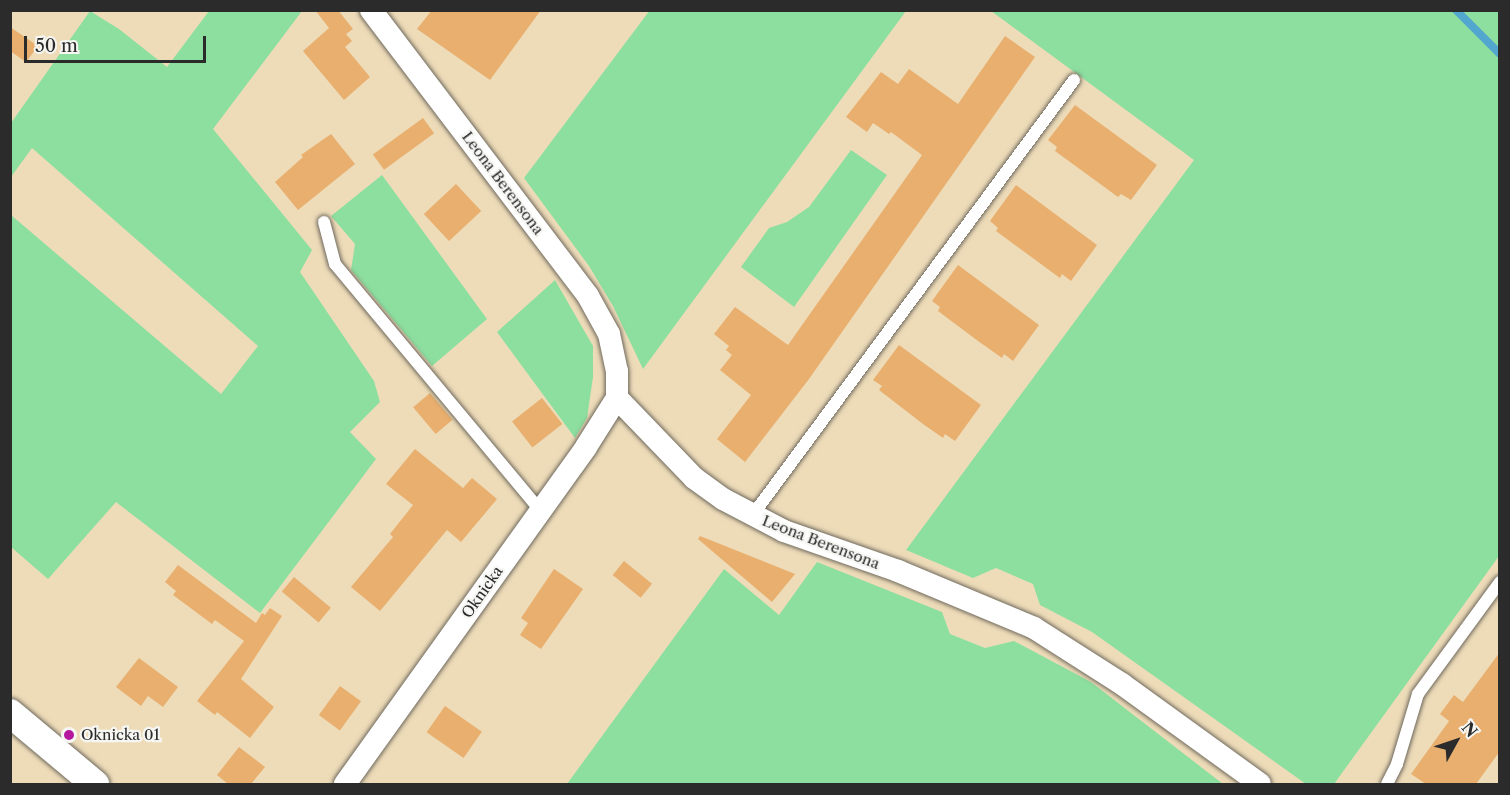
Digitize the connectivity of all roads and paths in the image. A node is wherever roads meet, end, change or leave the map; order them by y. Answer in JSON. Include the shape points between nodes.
{"nodes":[{"id":1,"x":371,"y":10,"type":"edge"},
{"id":2,"x":1074,"y":80,"type":"dead end"},
{"id":3,"x":324,"y":222,"type":"dead end"},
{"id":4,"x":617,"y":398,"type":"junction"},
{"id":5,"x":540,"y":510,"type":"junction"},
{"id":6,"x":752,"y":516,"type":"junction"},
{"id":7,"x":1500,"y":582,"type":"edge"},
{"id":8,"x":10,"y":713,"type":"edge"},
{"id":9,"x":95,"y":784,"type":"edge"},
{"id":10,"x":345,"y":784,"type":"edge"},
{"id":11,"x":1260,"y":784,"type":"edge"},
{"id":12,"x":1387,"y":784,"type":"edge"}],
"edges":[{"from":1,"to":4,"type":"street","name":"Leona Berensona","via":[[588,296],[609,334],[617,371]]},
{"from":2,"to":6,"type":"lane"},
{"from":3,"to":5,"type":"lane","via":[[335,264]]},
{"from":4,"to":5,"type":"street","name":"Oknicka"},
{"from":4,"to":6,"type":"street","name":"Leona Berensona","via":[[694,478]]},
{"from":5,"to":10,"type":"street","name":"Oknicka"},
{"from":6,"to":11,"type":"street","name":"Leona Berensona","via":[[971,599],[1034,628],[1122,684]]},
{"from":7,"to":12,"type":"lane","via":[[1418,694]]},
{"from":8,"to":9,"type":"street"}]}
